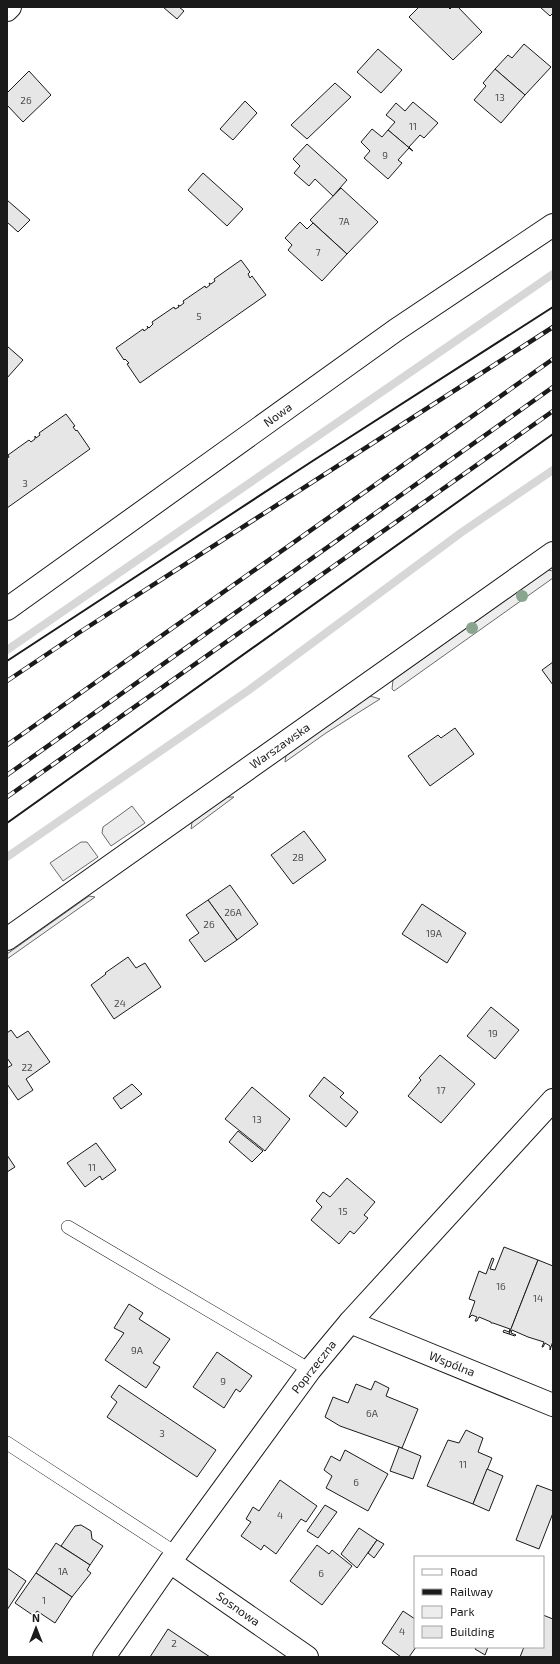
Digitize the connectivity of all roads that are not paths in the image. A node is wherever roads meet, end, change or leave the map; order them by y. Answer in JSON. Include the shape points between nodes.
{"nodes":[{"id":1,"x":10,"y":7,"type":"edge"},
{"id":2,"x":7,"y":10,"type":"edge"},
{"id":3,"x":553,"y":225,"type":"edge"},
{"id":4,"x":553,"y":553,"type":"edge"},
{"id":5,"x":7,"y":609,"type":"edge"},
{"id":6,"x":7,"y":939,"type":"edge"},
{"id":7,"x":553,"y":1100,"type":"edge"},
{"id":8,"x":68,"y":1227,"type":"dead end"},
{"id":9,"x":350,"y":1322,"type":"junction"},
{"id":10,"x":310,"y":1370,"type":"junction"},
{"id":11,"x":553,"y":1405,"type":"edge"},
{"id":12,"x":7,"y":1442,"type":"edge"},
{"id":13,"x":173,"y":1558,"type":"junction"},
{"id":14,"x":104,"y":1657,"type":"edge"},
{"id":15,"x":307,"y":1657,"type":"edge"}],
"edges":[{"from":1,"to":2,"type":"street"},
{"from":3,"to":5,"type":"street","name":"Nowa","via":[[396,330]]},
{"from":4,"to":6,"type":"street","name":"Warszawska"},
{"from":7,"to":9,"type":"street","name":"Poprzeczna"},
{"from":8,"to":10,"type":"lane"},
{"from":9,"to":10,"type":"street","name":"Poprzeczna"},
{"from":9,"to":11,"type":"street","name":"Wspólna"},
{"from":10,"to":13,"type":"street","name":"Poprzeczna"},
{"from":12,"to":13,"type":"lane"},
{"from":13,"to":14,"type":"street","name":"Poprzeczna"},
{"from":13,"to":15,"type":"street","name":"Sosnowa"}]}
